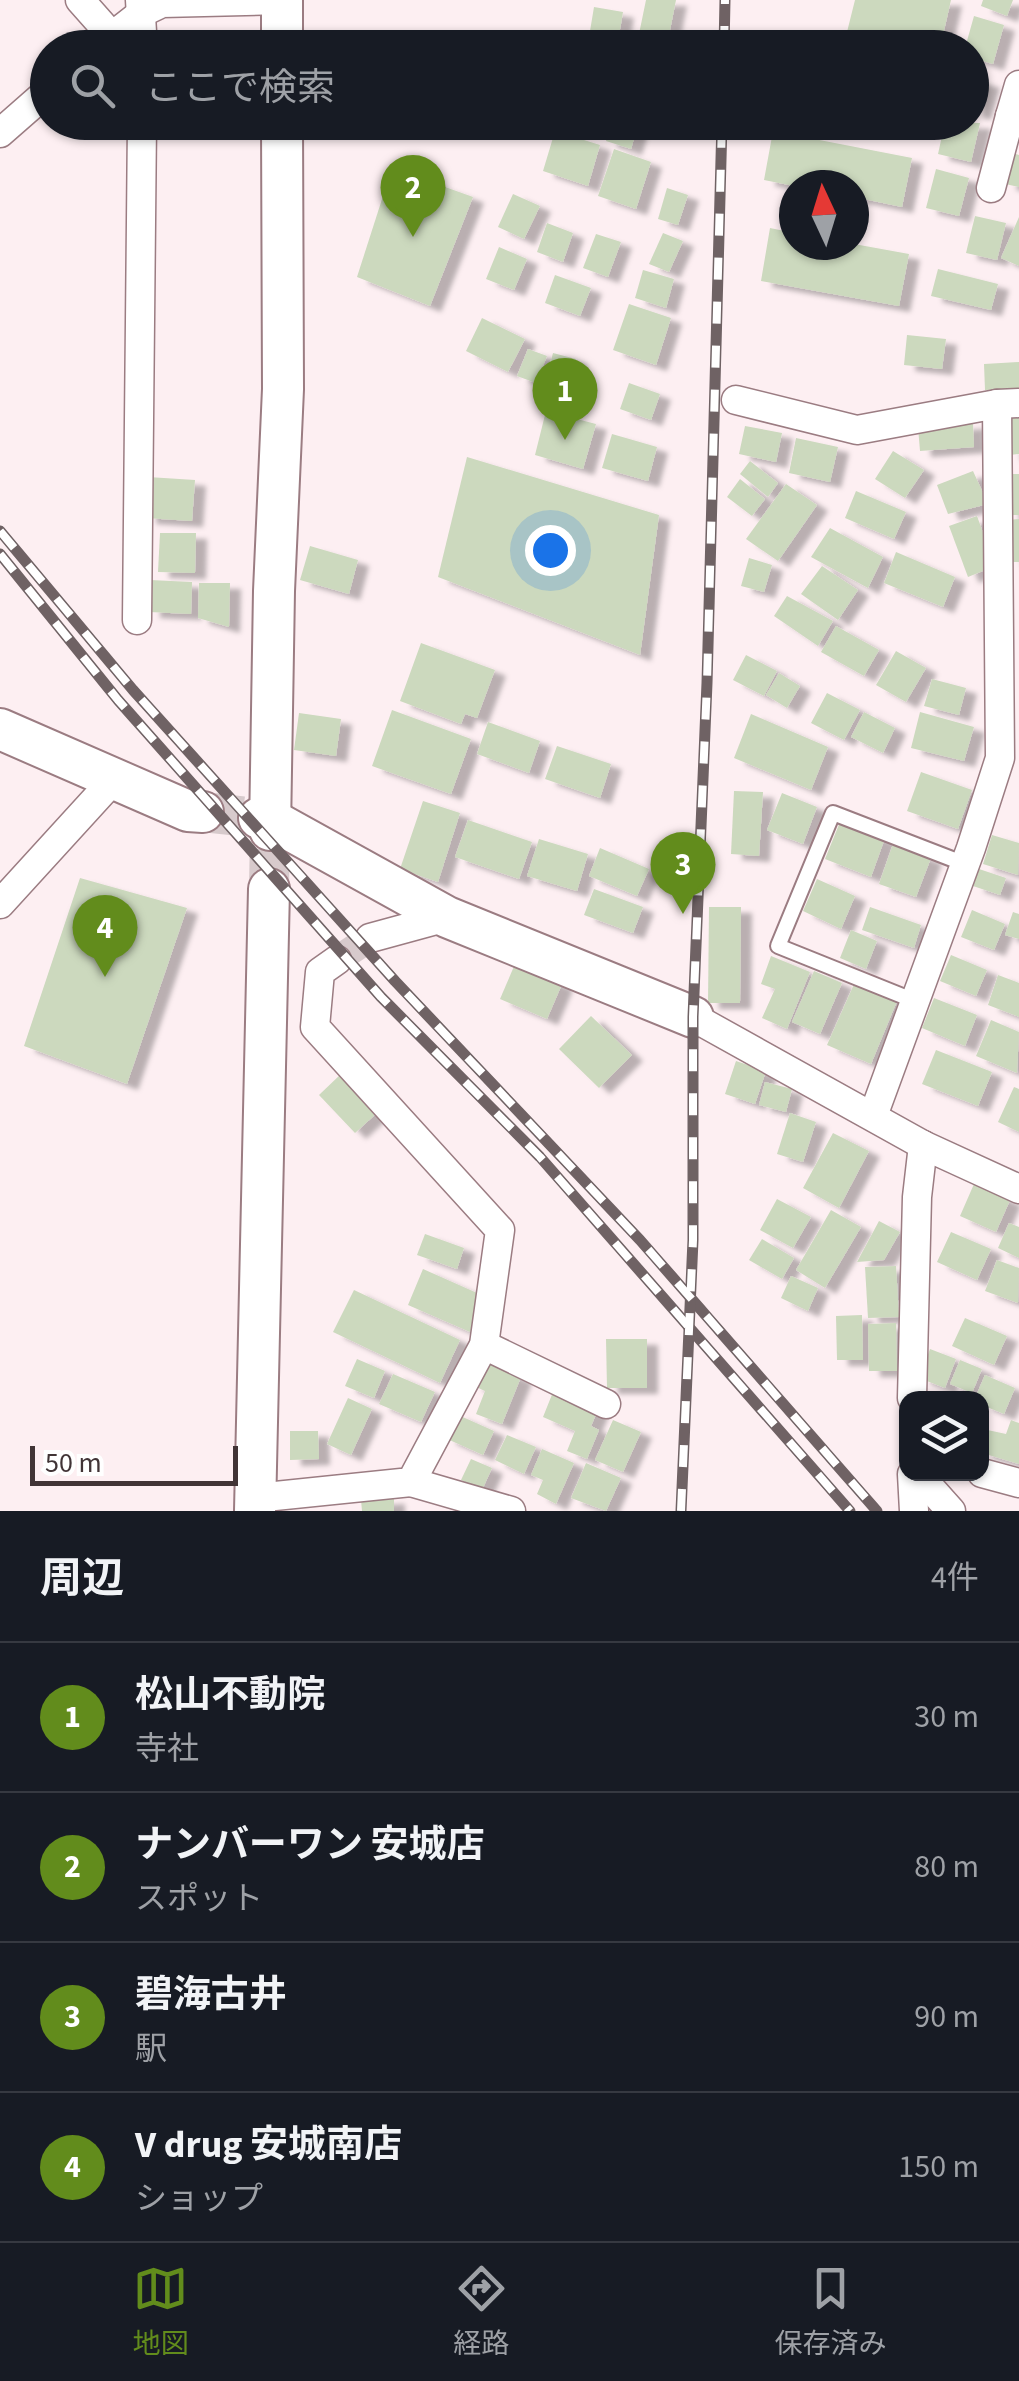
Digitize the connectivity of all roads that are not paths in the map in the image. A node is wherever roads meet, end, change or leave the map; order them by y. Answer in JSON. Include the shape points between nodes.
{"nodes":[{"id":1,"x":80,"y":0,"type":"edge"},
{"id":2,"x":282,"y":0,"type":"edge"},
{"id":3,"x":142,"y":6,"type":"edge"},
{"id":4,"x":98,"y":30,"type":"edge"},
{"id":5,"x":116,"y":30,"type":"edge"},
{"id":6,"x":282,"y":30,"type":"edge"},
{"id":7,"x":1019,"y":85,"type":"edge"},
{"id":8,"x":30,"y":107,"type":"edge"},
{"id":9,"x":1014,"y":118,"type":"edge"},
{"id":10,"x":0,"y":133,"type":"edge"},
{"id":11,"x":142,"y":140,"type":"edge"},
{"id":12,"x":282,"y":140,"type":"edge"},
{"id":13,"x":991,"y":188,"type":"dead end"},
{"id":14,"x":736,"y":400,"type":"dead end"},
{"id":15,"x":1008,"y":404,"type":"edge"},
{"id":16,"x":136,"y":620,"type":"dead end"},
{"id":17,"x":0,"y":730,"type":"edge"},
{"id":18,"x":115,"y":778,"type":"junction"},
{"id":19,"x":203,"y":812,"type":"tunnel mouth"},
{"id":20,"x":965,"y":864,"type":"junction"},
{"id":21,"x":269,"y":889,"type":"tunnel mouth"},
{"id":22,"x":0,"y":904,"type":"edge"},
{"id":23,"x":446,"y":916,"type":"junction"},
{"id":24,"x":370,"y":938,"type":"tunnel mouth"},
{"id":25,"x":336,"y":960,"type":"tunnel mouth"},
{"id":26,"x":915,"y":1001,"type":"junction"},
{"id":27,"x":692,"y":1017,"type":"joint"},
{"id":28,"x":873,"y":1116,"type":"junction"},
{"id":29,"x":923,"y":1145,"type":"junction"},
{"id":30,"x":1019,"y":1189,"type":"edge"},
{"id":31,"x":484,"y":1345,"type":"junction"},
{"id":32,"x":912,"y":1391,"type":"edge"},
{"id":33,"x":606,"y":1404,"type":"dead end"},
{"id":34,"x":989,"y":1475,"type":"edge"},
{"id":35,"x":915,"y":1481,"type":"edge"},
{"id":36,"x":922,"y":1481,"type":"edge"},
{"id":37,"x":411,"y":1482,"type":"junction"},
{"id":38,"x":1019,"y":1483,"type":"edge"},
{"id":39,"x":255,"y":1504,"type":"edge"},
{"id":40,"x":511,"y":1511,"type":"edge"},
{"id":41,"x":914,"y":1511,"type":"edge"},
{"id":42,"x":951,"y":1511,"type":"edge"}],
"edges":[{"from":1,"to":4,"type":"street"},
{"from":2,"to":3,"type":"street"},
{"from":2,"to":6,"type":"street"},
{"from":3,"to":5,"type":"street"},
{"from":7,"to":9,"type":"street"},
{"from":8,"to":10,"type":"street"},
{"from":9,"to":13,"type":"street"},
{"from":11,"to":16,"type":"street"},
{"from":12,"to":23,"type":"street","via":[[282,389],[266,822]]},
{"from":14,"to":15,"type":"street","via":[[857,430]]},
{"from":15,"to":20,"type":"street","via":[[1000,758]]},
{"from":17,"to":18,"type":"street"},
{"from":18,"to":19,"type":"street"},
{"from":18,"to":22,"type":"street"},
{"from":20,"to":26,"type":"street"},
{"from":20,"to":26,"type":"lane","via":[[833,813],[778,946]]},
{"from":21,"to":39,"type":"street"},
{"from":23,"to":24,"type":"street"},
{"from":23,"to":27,"type":"street"},
{"from":25,"to":31,"type":"street","via":[[320,972],[315,1026],[500,1230]]},
{"from":26,"to":28,"type":"street"},
{"from":27,"to":28,"type":"street"},
{"from":28,"to":29,"type":"street"},
{"from":29,"to":30,"type":"street"},
{"from":29,"to":32,"type":"street"},
{"from":31,"to":33,"type":"street"},
{"from":31,"to":37,"type":"street"},
{"from":34,"to":38,"type":"street"},
{"from":35,"to":41,"type":"street"},
{"from":36,"to":42,"type":"street"},
{"from":37,"to":39,"type":"street"},
{"from":37,"to":40,"type":"street"}]}
